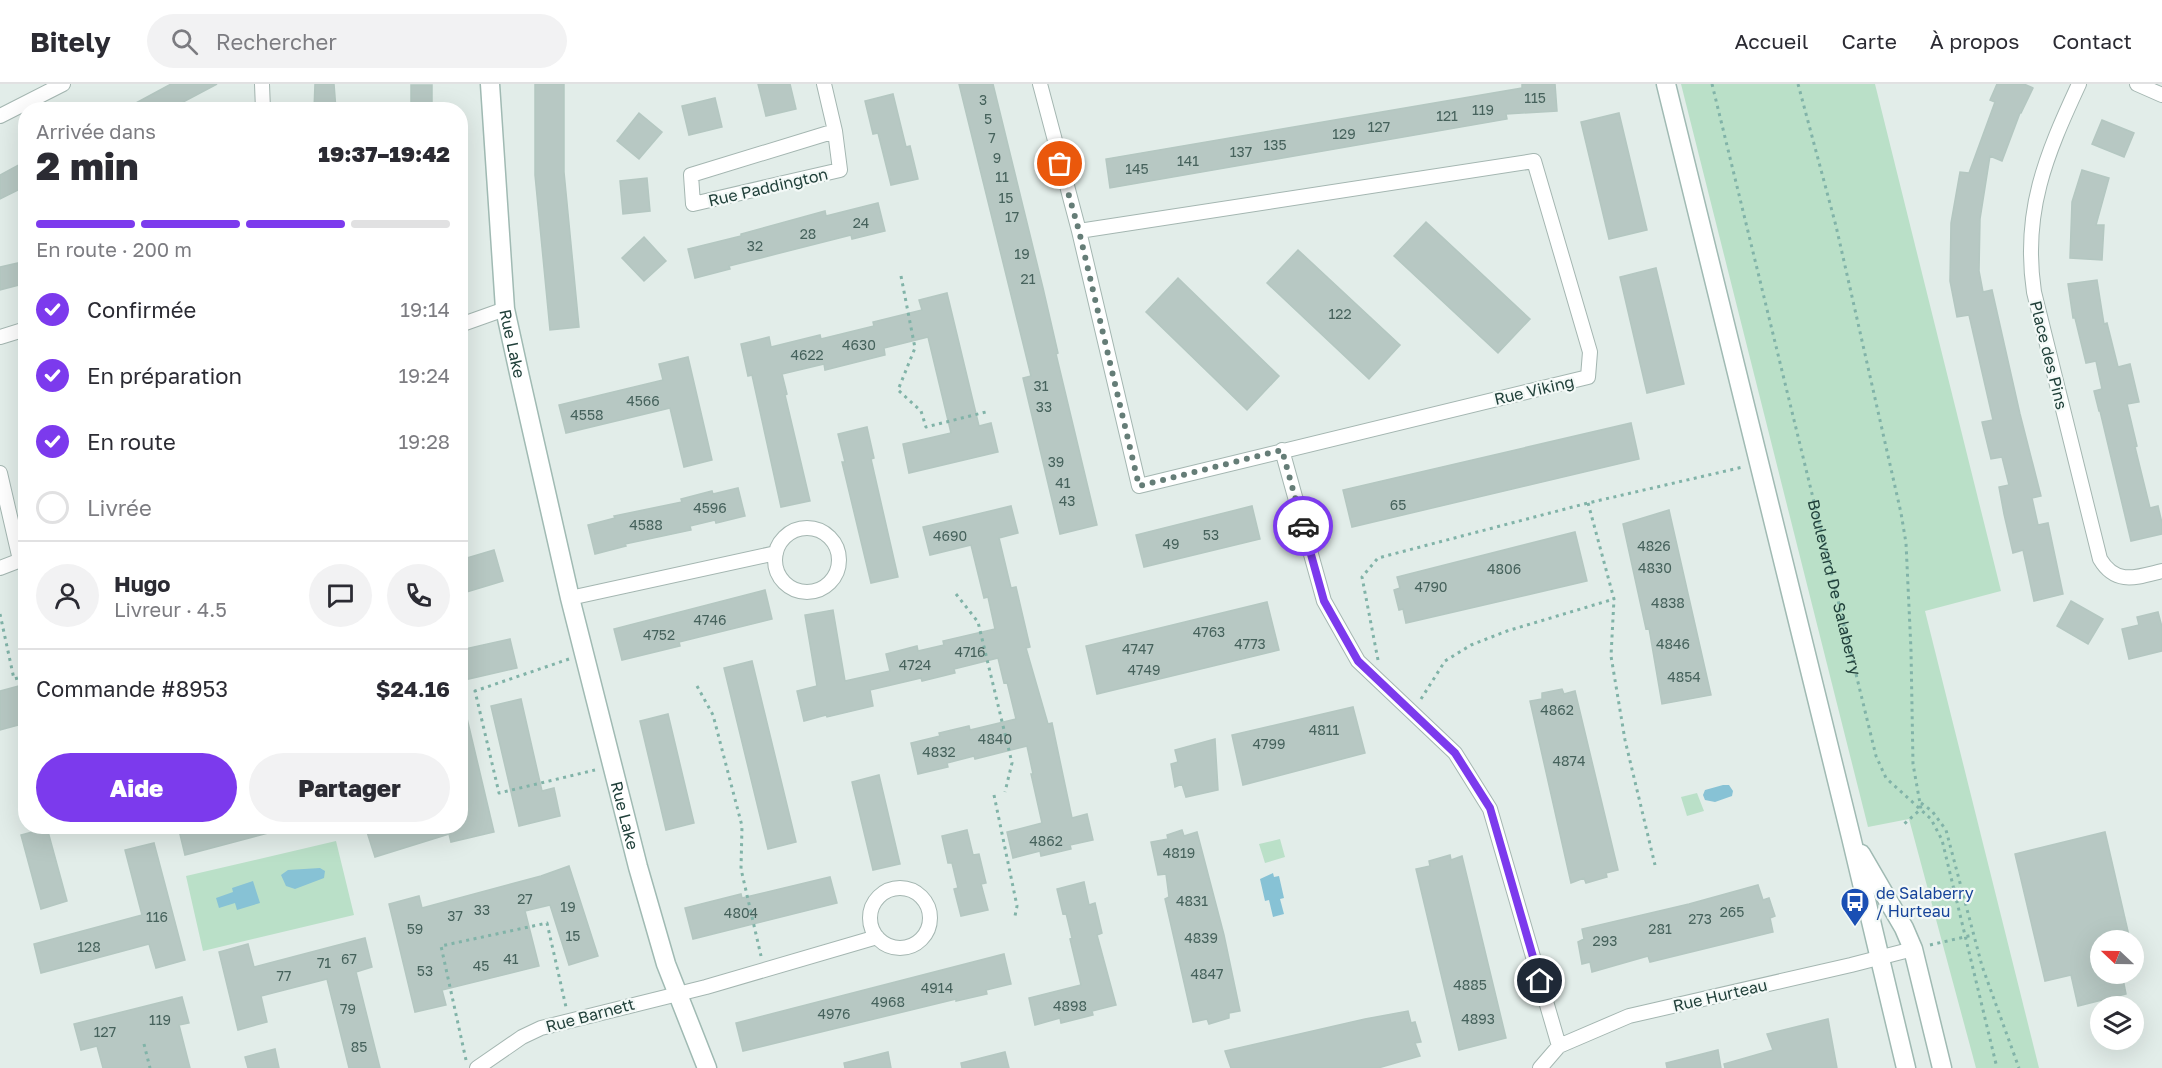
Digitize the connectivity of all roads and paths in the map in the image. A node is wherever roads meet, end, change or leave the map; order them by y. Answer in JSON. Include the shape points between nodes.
{"nodes":[{"id":1,"x":63,"y":84,"type":"edge"},
{"id":2,"x":262,"y":84,"type":"edge"},
{"id":3,"x":489,"y":84,"type":"edge"},
{"id":4,"x":824,"y":84,"type":"edge"},
{"id":5,"x":1040,"y":84,"type":"edge"},
{"id":6,"x":1666,"y":84,"type":"edge"},
{"id":7,"x":1712,"y":84,"type":"edge"},
{"id":8,"x":1798,"y":84,"type":"edge"},
{"id":9,"x":2079,"y":84,"type":"edge"},
{"id":10,"x":2137,"y":84,"type":"edge"},
{"id":11,"x":2162,"y":95,"type":"edge"},
{"id":12,"x":28,"y":102,"type":"edge"},
{"id":13,"x":263,"y":102,"type":"edge"},
{"id":14,"x":18,"y":107,"type":"edge"},
{"id":15,"x":0,"y":116,"type":"edge"},
{"id":16,"x":835,"y":131,"type":"junction"},
{"id":17,"x":1079,"y":231,"type":"junction"},
{"id":18,"x":901,"y":276,"type":"dead end"},
{"id":19,"x":506,"y":309,"type":"junction"},
{"id":20,"x":468,"y":322,"type":"edge"},
{"id":21,"x":18,"y":331,"type":"edge"},
{"id":22,"x":0,"y":337,"type":"edge"},
{"id":23,"x":986,"y":412,"type":"dead end"},
{"id":24,"x":1282,"y":450,"type":"junction"},
{"id":25,"x":1743,"y":467,"type":"dead end"},
{"id":26,"x":0,"y":473,"type":"edge"},
{"id":27,"x":1588,"y":503,"type":"junction"},
{"id":28,"x":18,"y":540,"type":"edge"},
{"id":29,"x":776,"y":554,"type":"junction"},
{"id":30,"x":18,"y":561,"type":"edge"},
{"id":31,"x":0,"y":568,"type":"edge"},
{"id":32,"x":2162,"y":571,"type":"edge"},
{"id":33,"x":956,"y":594,"type":"dead end"},
{"id":34,"x":570,"y":598,"type":"junction"},
{"id":35,"x":1614,"y":599,"type":"junction"},
{"id":36,"x":0,"y":614,"type":"edge"},
{"id":37,"x":584,"y":654,"type":"junction"},
{"id":38,"x":1379,"y":661,"type":"dead end"},
{"id":39,"x":18,"y":678,"type":"edge"},
{"id":40,"x":697,"y":686,"type":"dead end"},
{"id":41,"x":1421,"y":699,"type":"dead end"},
{"id":42,"x":612,"y":766,"type":"junction"},
{"id":43,"x":1005,"y":792,"type":"dead end"},
{"id":44,"x":994,"y":795,"type":"dead end"},
{"id":45,"x":1920,"y":802,"type":"junction"},
{"id":46,"x":1921,"y":809,"type":"junction"},
{"id":47,"x":1904,"y":824,"type":"dead end"},
{"id":48,"x":1851,"y":837,"type":"junction"},
{"id":49,"x":1655,"y":865,"type":"dead end"},
{"id":50,"x":1016,"y":916,"type":"dead end"},
{"id":51,"x":1973,"y":935,"type":"junction"},
{"id":52,"x":877,"y":937,"type":"junction"},
{"id":53,"x":1966,"y":937,"type":"junction"},
{"id":54,"x":1934,"y":944,"type":"dead end"},
{"id":55,"x":1913,"y":949,"type":"junction"},
{"id":56,"x":1879,"y":958,"type":"junction"},
{"id":57,"x":764,"y":970,"type":"junction"},
{"id":58,"x":678,"y":994,"type":"junction"},
{"id":59,"x":569,"y":1020,"type":"junction"},
{"id":60,"x":144,"y":1044,"type":"dead end"},
{"id":61,"x":1559,"y":1046,"type":"junction"},
{"id":62,"x":150,"y":1068,"type":"edge"},
{"id":63,"x":467,"y":1068,"type":"edge"},
{"id":64,"x":477,"y":1068,"type":"edge"},
{"id":65,"x":707,"y":1068,"type":"edge"},
{"id":66,"x":1540,"y":1068,"type":"edge"},
{"id":67,"x":1906,"y":1068,"type":"edge"},
{"id":68,"x":1942,"y":1068,"type":"edge"},
{"id":69,"x":1997,"y":1068,"type":"edge"},
{"id":70,"x":2019,"y":1068,"type":"edge"}],
"edges":[{"from":1,"to":12,"type":"street"},
{"from":2,"to":13,"type":"street"},
{"from":3,"to":19,"type":"street","name":"Rue Lake"},
{"from":4,"to":16,"type":"street","name":"Rue Paddington"},
{"from":5,"to":17,"type":"street","name":"Rue Viking"},
{"from":6,"to":48,"type":"street"},
{"from":7,"to":46,"type":"path","name":"Boulevard De Salaberry","via":[[1876,756],[1890,783]]},
{"from":8,"to":45,"type":"path","via":[[1839,237],[1901,513],[1906,543],[1913,764]]},
{"from":9,"to":32,"type":"street","name":"Place des Pins","via":[[2047,157],[2036,197],[2031,252],[2034,292],[2100,559],[2107,570],[2119,577]]},
{"from":10,"to":11,"type":"street"},
{"from":14,"to":15,"type":"street"},
{"from":16,"to":16,"type":"street","name":"Rue Paddington","via":[[691,175],[693,204],[840,170]]},
{"from":17,"to":24,"type":"street","name":"Rue Viking","via":[[1139,486]]},
{"from":17,"to":24,"type":"street","name":"Rue Viking","via":[[1534,161],[1590,352],[1588,377]]},
{"from":18,"to":23,"type":"path","via":[[915,348],[898,390],[921,411],[926,428]]},
{"from":19,"to":20,"type":"street"},
{"from":19,"to":34,"type":"street","name":"Rue Lake"},
{"from":21,"to":22,"type":"street"},
{"from":24,"to":61,"type":"street","via":[[1324,601],[1358,661],[1455,753],[1490,808]]},
{"from":25,"to":27,"type":"path"},
{"from":26,"to":28,"type":"street"},
{"from":27,"to":35,"type":"path"},
{"from":27,"to":38,"type":"path","via":[[1378,558],[1362,577]]},
{"from":29,"to":29,"type":"street","via":[[778,575],[804,592],[815,591],[833,579],[839,559],[832,540],[824,533],[805,528],[786,536]]},
{"from":29,"to":34,"type":"street"},
{"from":30,"to":31,"type":"street"},
{"from":33,"to":43,"type":"path","via":[[978,622],[1012,763]]},
{"from":34,"to":37,"type":"street","name":"Rue Lake"},
{"from":35,"to":41,"type":"path","via":[[1472,645],[1445,661]]},
{"from":35,"to":49,"type":"path","via":[[1611,656],[1625,740]]},
{"from":36,"to":39,"type":"path","via":[[14,679]]},
{"from":37,"to":42,"type":"street","name":"Rue Lake"},
{"from":37,"to":42,"type":"path","via":[[475,691],[500,793]]},
{"from":40,"to":57,"type":"path","via":[[713,715],[742,826],[741,869]]},
{"from":42,"to":58,"type":"street","name":"Rue Lake","via":[[659,941]]},
{"from":44,"to":50,"type":"path"},
{"from":45,"to":46,"type":"path"},
{"from":45,"to":51,"type":"path","via":[[1946,830]]},
{"from":46,"to":47,"type":"path"},
{"from":46,"to":53,"type":"path","name":"Boulevard De Salaberry","via":[[1942,840]]},
{"from":48,"to":55,"type":"street"},
{"from":48,"to":56,"type":"street"},
{"from":51,"to":53,"type":"path"},
{"from":51,"to":70,"type":"path"},
{"from":52,"to":52,"type":"street","via":[[885,944],[904,948],[921,940],[930,922],[927,903],[912,890],[892,889],[883,893],[871,909],[872,929]]},
{"from":52,"to":57,"type":"street"},
{"from":53,"to":54,"type":"path"},
{"from":53,"to":69,"type":"path","name":"Boulevard De Salaberry"},
{"from":55,"to":56,"type":"street","name":"Rue Hurteau"},
{"from":55,"to":68,"type":"street"},
{"from":56,"to":61,"type":"street","name":"Rue Hurteau","via":[[1629,1016]]},
{"from":56,"to":67,"type":"street"},
{"from":57,"to":58,"type":"street"},
{"from":58,"to":59,"type":"street","name":"Rue Barnett"},
{"from":58,"to":65,"type":"street","name":"Rue Lake"},
{"from":59,"to":63,"type":"path","via":[[547,923],[441,946]]},
{"from":59,"to":64,"type":"street","name":"Rue Barnett","via":[[532,1031]]},
{"from":60,"to":62,"type":"path"},
{"from":61,"to":66,"type":"street","name":"Rue Hurteau"}]}
